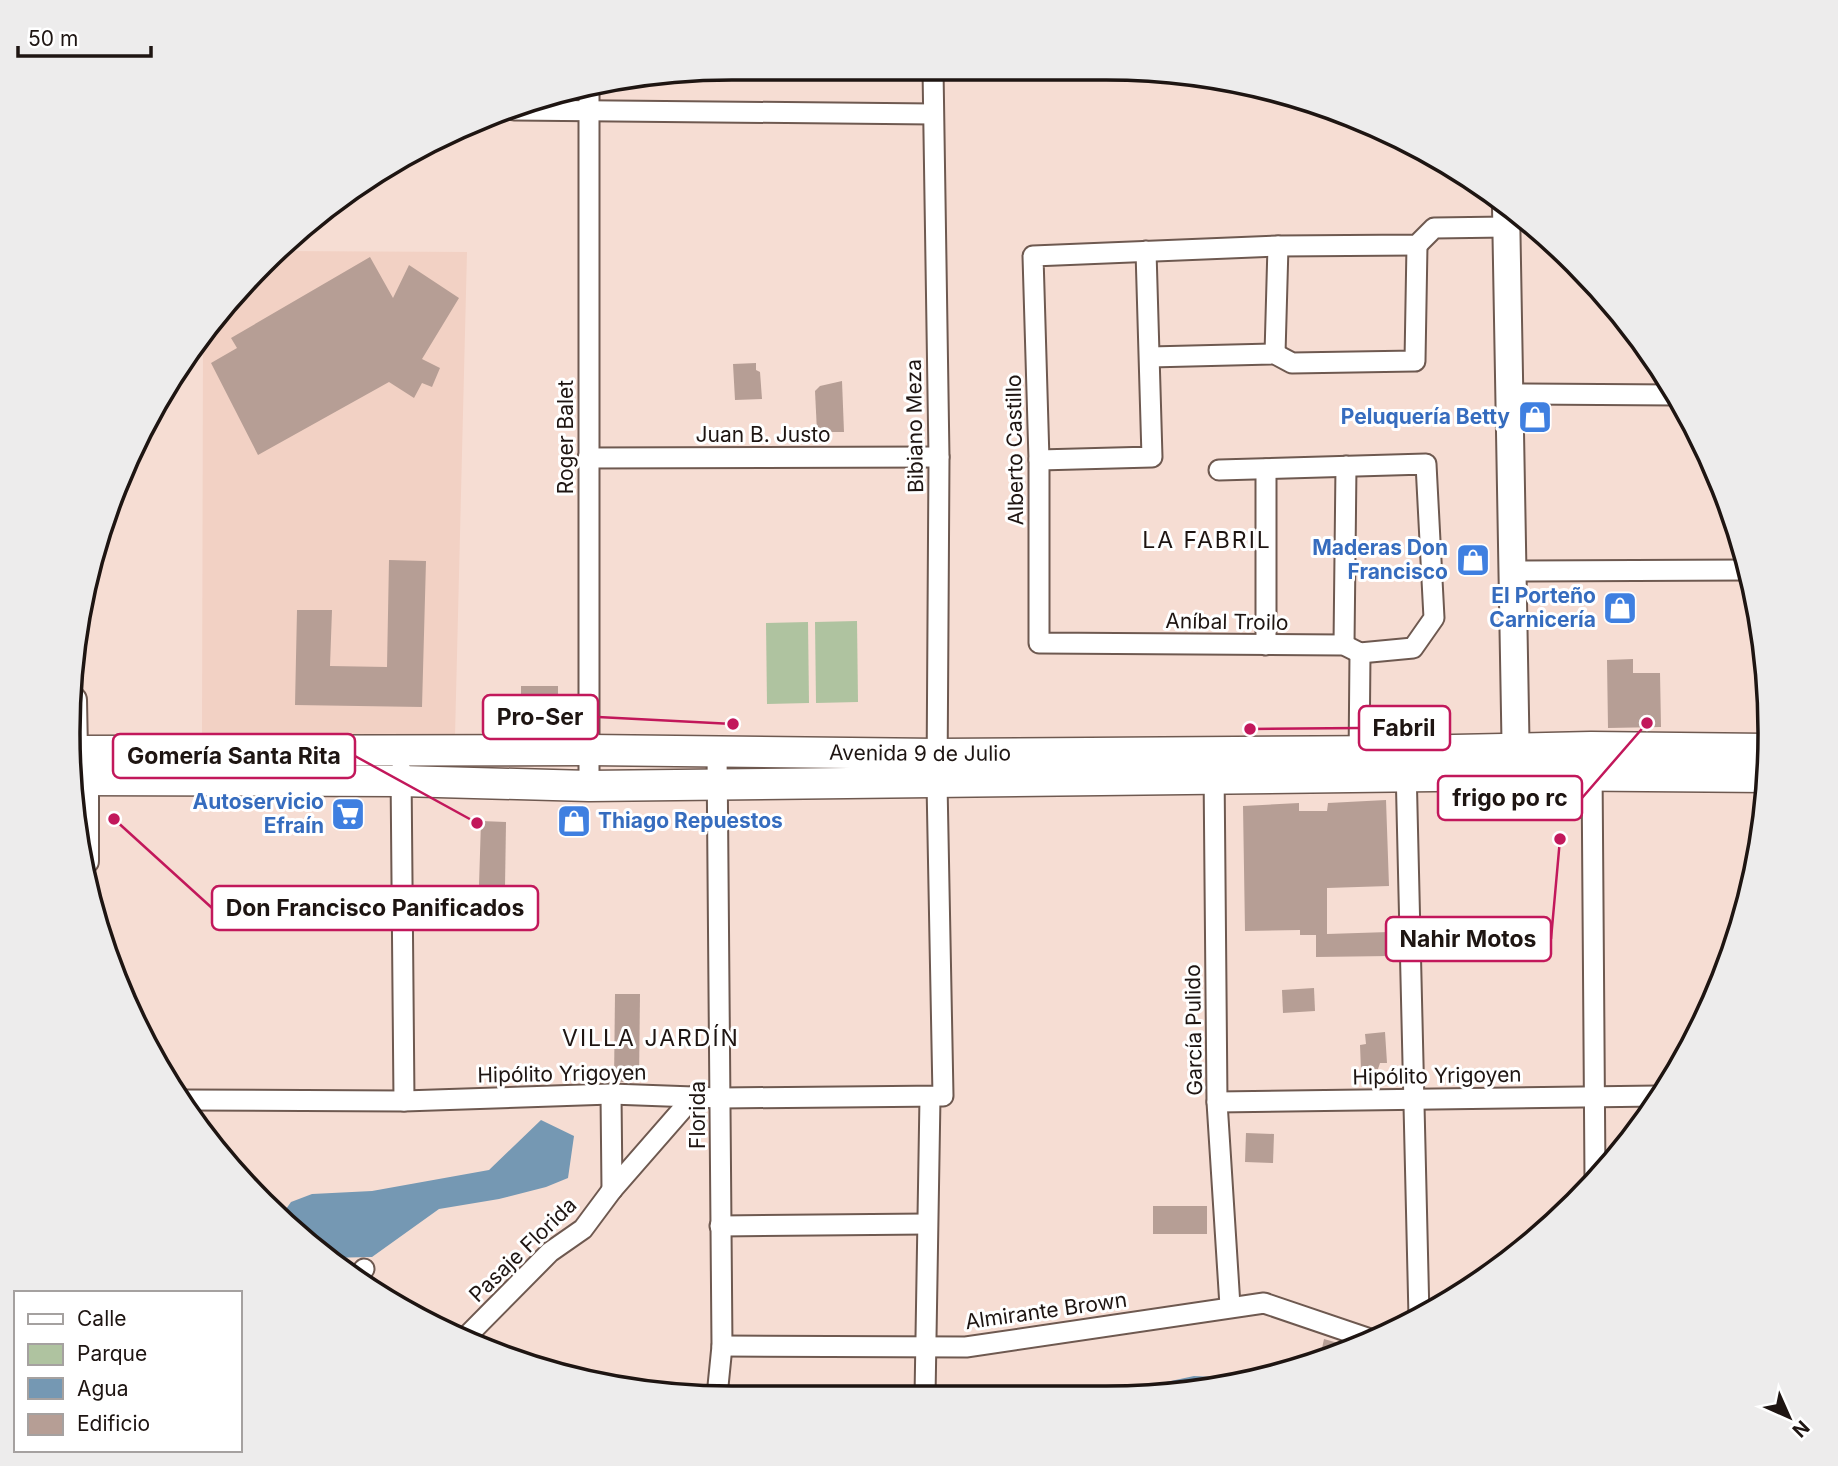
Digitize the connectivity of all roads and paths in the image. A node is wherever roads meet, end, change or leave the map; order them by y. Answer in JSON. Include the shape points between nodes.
{"nodes":[{"id":1,"x":933,"y":80,"type":"edge"},
{"id":2,"x":589,"y":97,"type":"edge"},
{"id":3,"x":589,"y":109,"type":"junction"},
{"id":4,"x":541,"y":110,"type":"edge"},
{"id":5,"x":933,"y":114,"type":"junction"},
{"id":6,"x":1505,"y":217,"type":"edge"},
{"id":7,"x":1506,"y":218,"type":"edge"},
{"id":8,"x":1418,"y":245,"type":"junction"},
{"id":9,"x":1278,"y":246,"type":"junction"},
{"id":10,"x":1146,"y":251,"type":"junction"},
{"id":11,"x":1275,"y":354,"type":"junction"},
{"id":12,"x":1150,"y":357,"type":"junction"},
{"id":13,"x":1511,"y":394,"type":"junction"},
{"id":14,"x":1663,"y":395,"type":"edge"},
{"id":15,"x":939,"y":457,"type":"junction"},
{"id":16,"x":588,"y":458,"type":"junction"},
{"id":17,"x":1039,"y":460,"type":"junction"},
{"id":18,"x":1346,"y":466,"type":"junction"},
{"id":19,"x":1266,"y":469,"type":"junction"},
{"id":20,"x":1219,"y":470,"type":"dead end"},
{"id":21,"x":1736,"y":570,"type":"edge"},
{"id":22,"x":1511,"y":571,"type":"junction"},
{"id":23,"x":1040,"y":643,"type":"joint"},
{"id":24,"x":1266,"y":645,"type":"junction"},
{"id":25,"x":1352,"y":649,"type":"junction"},
{"id":26,"x":589,"y":750,"type":"junction"},
{"id":27,"x":1757,"y":750,"type":"edge"},
{"id":28,"x":401,"y":751,"type":"junction"},
{"id":29,"x":717,"y":751,"type":"junction"},
{"id":30,"x":1592,"y":761,"type":"junction"},
{"id":31,"x":1516,"y":762,"type":"junction"},
{"id":32,"x":1359,"y":764,"type":"junction"},
{"id":33,"x":1406,"y":764,"type":"junction"},
{"id":34,"x":81,"y":765,"type":"edge"},
{"id":35,"x":82,"y":765,"type":"edge"},
{"id":36,"x":1214,"y":766,"type":"junction"},
{"id":37,"x":938,"y":768,"type":"junction"},
{"id":38,"x":1756,"y":776,"type":"edge"},
{"id":39,"x":401,"y":781,"type":"junction"},
{"id":40,"x":718,"y":785,"type":"junction"},
{"id":41,"x":589,"y":786,"type":"junction"},
{"id":42,"x":611,"y":1094,"type":"junction"},
{"id":43,"x":937,"y":1096,"type":"junction"},
{"id":44,"x":1594,"y":1096,"type":"junction"},
{"id":45,"x":1648,"y":1096,"type":"edge"},
{"id":46,"x":694,"y":1097,"type":"junction"},
{"id":47,"x":721,"y":1098,"type":"junction"},
{"id":48,"x":1413,"y":1098,"type":"junction"},
{"id":49,"x":193,"y":1100,"type":"edge"},
{"id":50,"x":404,"y":1101,"type":"junction"},
{"id":51,"x":1217,"y":1102,"type":"junction"},
{"id":52,"x":1595,"y":1164,"type":"edge"},
{"id":53,"x":612,"y":1190,"type":"junction"},
{"id":54,"x":927,"y":1224,"type":"junction"},
{"id":55,"x":720,"y":1227,"type":"junction"},
{"id":56,"x":1419,"y":1305,"type":"edge"},
{"id":57,"x":1230,"y":1306,"type":"junction"},
{"id":58,"x":472,"y":1331,"type":"edge"},
{"id":59,"x":1358,"y":1335,"type":"edge"},
{"id":60,"x":926,"y":1345,"type":"junction"},
{"id":61,"x":722,"y":1346,"type":"junction"},
{"id":62,"x":718,"y":1385,"type":"edge"},
{"id":63,"x":925,"y":1386,"type":"edge"}],
"edges":[{"from":1,"to":5,"type":"street","name":"Bibiano Meza"},
{"from":2,"to":3,"type":"street","name":"Roger Balet"},
{"from":3,"to":4,"type":"street"},
{"from":3,"to":5,"type":"street"},
{"from":3,"to":16,"type":"street","name":"Roger Balet"},
{"from":5,"to":15,"type":"street","name":"Bibiano Meza"},
{"from":6,"to":8,"type":"street","via":[[1434,228]]},
{"from":7,"to":13,"type":"street"},
{"from":8,"to":9,"type":"street"},
{"from":8,"to":11,"type":"street","via":[[1416,361],[1292,363]]},
{"from":9,"to":10,"type":"street"},
{"from":9,"to":11,"type":"street"},
{"from":10,"to":12,"type":"street"},
{"from":10,"to":17,"type":"street","name":"Alberto Castillo","via":[[1034,256]]},
{"from":11,"to":12,"type":"street"},
{"from":12,"to":17,"type":"street","via":[[1153,457]]},
{"from":13,"to":14,"type":"street"},
{"from":13,"to":22,"type":"street"},
{"from":15,"to":16,"type":"street","name":"Juan B. Justo"},
{"from":15,"to":37,"type":"street","name":"Bibiano Meza"},
{"from":16,"to":26,"type":"street","name":"Roger Balet"},
{"from":17,"to":23,"type":"street","name":"Alberto Castillo"},
{"from":18,"to":19,"type":"street"},
{"from":18,"to":25,"type":"street"},
{"from":18,"to":25,"type":"street","name":"Aníbal Troilo","via":[[1426,464],[1434,618],[1413,648]]},
{"from":19,"to":20,"type":"street"},
{"from":19,"to":24,"type":"street"},
{"from":21,"to":22,"type":"street"},
{"from":22,"to":31,"type":"street"},
{"from":23,"to":24,"type":"street","name":"Aníbal Troilo"},
{"from":24,"to":25,"type":"street","name":"Aníbal Troilo"},
{"from":25,"to":32,"type":"street"},
{"from":26,"to":28,"type":"main road","name":"Avenida 9 de Julio"},
{"from":26,"to":29,"type":"main road","name":"Avenida 9 de Julio"},
{"from":26,"to":41,"type":"street","name":"Roger Balet"},
{"from":27,"to":30,"type":"main road","name":"Avenida 9 de Julio"},
{"from":28,"to":34,"type":"main road","name":"Avenida 9 de Julio"},
{"from":28,"to":39,"type":"street"},
{"from":29,"to":37,"type":"main road","name":"Avenida 9 de Julio"},
{"from":29,"to":40,"type":"street","name":"Florida"},
{"from":30,"to":31,"type":"main road","name":"Avenida 9 de Julio"},
{"from":30,"to":38,"type":"main road","name":"Avenida 9 de Julio"},
{"from":30,"to":44,"type":"street"},
{"from":31,"to":33,"type":"main road","name":"Avenida 9 de Julio"},
{"from":32,"to":33,"type":"main road","name":"Avenida 9 de Julio"},
{"from":32,"to":36,"type":"main road","name":"Avenida 9 de Julio"},
{"from":33,"to":48,"type":"street"},
{"from":35,"to":39,"type":"main road","name":"Avenida 9 de Julio"},
{"from":36,"to":37,"type":"main road","name":"Avenida 9 de Julio"},
{"from":36,"to":51,"type":"street","name":"García Pulido"},
{"from":37,"to":40,"type":"main road","name":"Avenida 9 de Julio"},
{"from":37,"to":43,"type":"street","name":"Bibiano Meza"},
{"from":39,"to":41,"type":"main road","name":"Avenida 9 de Julio"},
{"from":39,"to":50,"type":"street"},
{"from":40,"to":41,"type":"main road","name":"Avenida 9 de Julio"},
{"from":40,"to":47,"type":"street","name":"Florida"},
{"from":42,"to":46,"type":"street","name":"Hipólito Yrigoyen"},
{"from":42,"to":50,"type":"street","name":"Hipólito Yrigoyen"},
{"from":42,"to":53,"type":"street"},
{"from":43,"to":47,"type":"street","name":"Hipólito Yrigoyen"},
{"from":43,"to":54,"type":"street","name":"Bibiano Meza"},
{"from":44,"to":45,"type":"street","name":"Hipólito Yrigoyen"},
{"from":44,"to":48,"type":"street","name":"Hipólito Yrigoyen"},
{"from":44,"to":52,"type":"street"},
{"from":46,"to":47,"type":"street","name":"Hipólito Yrigoyen"},
{"from":46,"to":53,"type":"street","name":"Pasaje Florida"},
{"from":47,"to":55,"type":"street","name":"Florida"},
{"from":48,"to":51,"type":"street","name":"Hipólito Yrigoyen"},
{"from":48,"to":56,"type":"street"},
{"from":49,"to":50,"type":"street","name":"Hipólito Yrigoyen"},
{"from":51,"to":57,"type":"street","name":"García Pulido"},
{"from":53,"to":58,"type":"street","name":"Pasaje Florida","via":[[583,1229],[550,1252]]},
{"from":54,"to":55,"type":"street"},
{"from":54,"to":60,"type":"street","name":"Bibiano Meza"},
{"from":55,"to":61,"type":"street","name":"Florida"},
{"from":57,"to":59,"type":"street","name":"Almirante Brown","via":[[1264,1303]]},
{"from":57,"to":60,"type":"street","name":"Almirante Brown","via":[[967,1347]]},
{"from":60,"to":61,"type":"street","name":"Almirante Brown"},
{"from":60,"to":63,"type":"street","name":"Bibiano Meza"},
{"from":61,"to":62,"type":"street","name":"Florida"}]}
